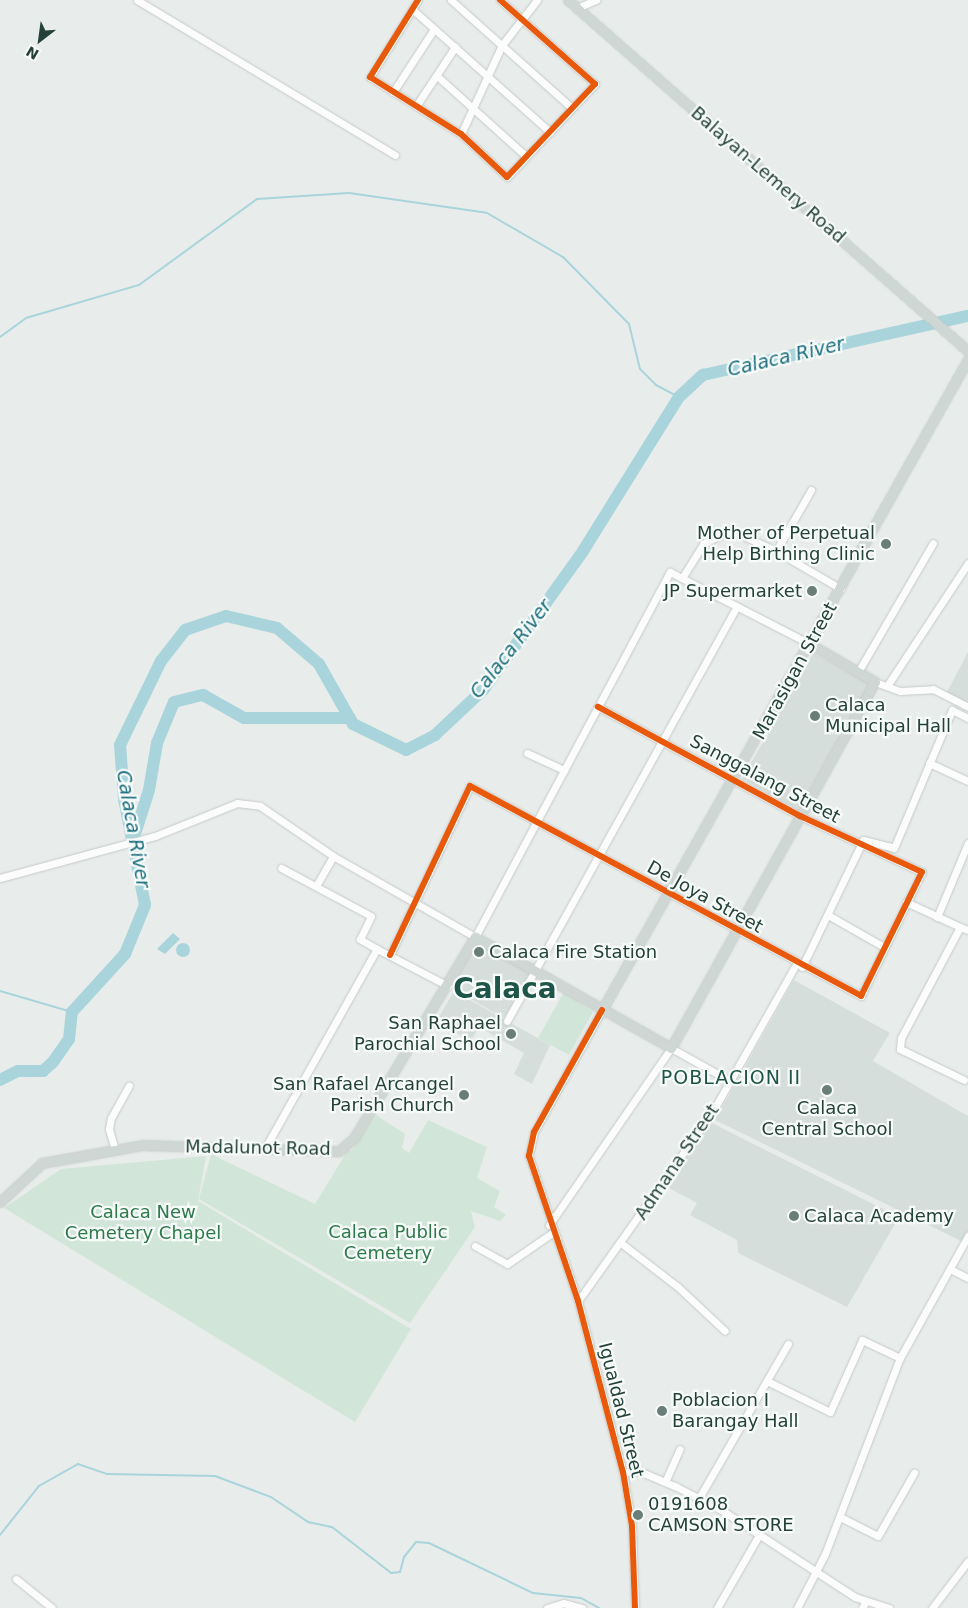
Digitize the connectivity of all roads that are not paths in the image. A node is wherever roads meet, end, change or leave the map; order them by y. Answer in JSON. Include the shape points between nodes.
{"nodes":[{"id":1,"x":137,"y":0,"type":"edge"},
{"id":2,"x":418,"y":0,"type":"edge"},
{"id":3,"x":451,"y":0,"type":"edge"},
{"id":4,"x":500,"y":0,"type":"edge"},
{"id":5,"x":537,"y":0,"type":"edge"},
{"id":6,"x":568,"y":0,"type":"edge"},
{"id":7,"x":596,"y":0,"type":"edge"},
{"id":8,"x":577,"y":8,"type":"junction"},
{"id":9,"x":412,"y":9,"type":"junction"},
{"id":10,"x":522,"y":19,"type":"junction"},
{"id":11,"x":434,"y":29,"type":"junction"},
{"id":12,"x":502,"y":45,"type":"junction"},
{"id":13,"x":455,"y":47,"type":"junction"},
{"id":14,"x":486,"y":75,"type":"junction"},
{"id":15,"x":437,"y":76,"type":"junction"},
{"id":16,"x":393,"y":92,"type":"junction"},
{"id":17,"x":416,"y":106,"type":"junction"},
{"id":18,"x":472,"y":108,"type":"junction"},
{"id":19,"x":572,"y":108,"type":"junction"},
{"id":20,"x":550,"y":132,"type":"junction"},
{"id":21,"x":461,"y":134,"type":"junction"},
{"id":22,"x":396,"y":155,"type":"dead end"},
{"id":23,"x":526,"y":156,"type":"junction"},
{"id":24,"x":968,"y":351,"type":"edge"},
{"id":25,"x":968,"y":359,"type":"edge"},
{"id":26,"x":811,"y":490,"type":"dead end"},
{"id":27,"x":933,"y":543,"type":"dead end"},
{"id":28,"x":776,"y":551,"type":"junction"},
{"id":29,"x":968,"y":563,"type":"edge"},
{"id":30,"x":682,"y":578,"type":"junction"},
{"id":31,"x":841,"y":589,"type":"junction"},
{"id":32,"x":737,"y":606,"type":"junction"},
{"id":33,"x":810,"y":644,"type":"junction"},
{"id":34,"x":858,"y":672,"type":"junction"},
{"id":35,"x":875,"y":682,"type":"junction"},
{"id":36,"x":887,"y":686,"type":"junction"},
{"id":37,"x":598,"y":707,"type":"junction"},
{"id":38,"x":968,"y":707,"type":"edge"},
{"id":39,"x":968,"y":718,"type":"edge"},
{"id":40,"x":662,"y":742,"type":"junction"},
{"id":41,"x":527,"y":753,"type":"dead end"},
{"id":42,"x":929,"y":763,"type":"junction"},
{"id":43,"x":564,"y":770,"type":"junction"},
{"id":44,"x":734,"y":779,"type":"junction"},
{"id":45,"x":968,"y":781,"type":"edge"},
{"id":46,"x":800,"y":816,"type":"junction"},
{"id":47,"x":537,"y":821,"type":"junction"},
{"id":48,"x":968,"y":843,"type":"edge"},
{"id":49,"x":861,"y":845,"type":"junction"},
{"id":50,"x":333,"y":856,"type":"junction"},
{"id":51,"x":600,"y":856,"type":"junction"},
{"id":52,"x":281,"y":868,"type":"dead end"},
{"id":53,"x":0,"y":878,"type":"edge"},
{"id":54,"x":316,"y":886,"type":"junction"},
{"id":55,"x":668,"y":895,"type":"junction"},
{"id":56,"x":906,"y":902,"type":"junction"},
{"id":57,"x":418,"y":904,"type":"junction"},
{"id":58,"x":828,"y":915,"type":"junction"},
{"id":59,"x":936,"y":917,"type":"junction"},
{"id":60,"x":960,"y":927,"type":"junction"},
{"id":61,"x":968,"y":930,"type":"edge"},
{"id":62,"x":736,"y":932,"type":"junction"},
{"id":63,"x":475,"y":937,"type":"junction"},
{"id":64,"x":884,"y":947,"type":"junction"},
{"id":65,"x":377,"y":949,"type":"junction"},
{"id":66,"x":390,"y":956,"type":"junction"},
{"id":67,"x":799,"y":965,"type":"junction"},
{"id":68,"x":534,"y":972,"type":"junction"},
{"id":69,"x":448,"y":986,"type":"junction"},
{"id":70,"x":602,"y":1010,"type":"junction"},
{"id":71,"x":507,"y":1022,"type":"dead end"},
{"id":72,"x":671,"y":1048,"type":"junction"},
{"id":73,"x":964,"y":1080,"type":"dead end"},
{"id":74,"x":730,"y":1081,"type":"junction"},
{"id":75,"x":129,"y":1086,"type":"dead end"},
{"id":76,"x":115,"y":1150,"type":"junction"},
{"id":77,"x":264,"y":1150,"type":"junction"},
{"id":78,"x":0,"y":1202,"type":"edge"},
{"id":79,"x":549,"y":1225,"type":"junction"},
{"id":80,"x":552,"y":1233,"type":"junction"},
{"id":81,"x":968,"y":1236,"type":"edge"},
{"id":82,"x":621,"y":1243,"type":"junction"},
{"id":83,"x":475,"y":1246,"type":"dead end"},
{"id":84,"x":950,"y":1269,"type":"junction"},
{"id":85,"x":968,"y":1278,"type":"edge"},
{"id":86,"x":578,"y":1302,"type":"junction"},
{"id":87,"x":725,"y":1332,"type":"dead end"},
{"id":88,"x":788,"y":1344,"type":"dead end"},
{"id":89,"x":900,"y":1358,"type":"junction"},
{"id":90,"x":767,"y":1381,"type":"junction"},
{"id":91,"x":680,"y":1449,"type":"dead end"},
{"id":92,"x":623,"y":1472,"type":"junction"},
{"id":93,"x":914,"y":1473,"type":"dead end"},
{"id":94,"x":665,"y":1482,"type":"junction"},
{"id":95,"x":698,"y":1498,"type":"junction"},
{"id":96,"x":840,"y":1517,"type":"junction"},
{"id":97,"x":759,"y":1535,"type":"junction"},
{"id":98,"x":968,"y":1561,"type":"edge"},
{"id":99,"x":817,"y":1571,"type":"junction"},
{"id":100,"x":16,"y":1579,"type":"dead end"},
{"id":101,"x":864,"y":1605,"type":"edge"},
{"id":102,"x":52,"y":1608,"type":"edge"},
{"id":103,"x":547,"y":1608,"type":"edge"},
{"id":104,"x":582,"y":1608,"type":"edge"},
{"id":105,"x":635,"y":1608,"type":"edge"},
{"id":106,"x":717,"y":1608,"type":"edge"},
{"id":107,"x":797,"y":1608,"type":"edge"},
{"id":108,"x":889,"y":1608,"type":"edge"},
{"id":109,"x":932,"y":1608,"type":"edge"}],
"edges":[{"from":1,"to":22,"type":"street"},
{"from":2,"to":9,"type":"street"},
{"from":3,"to":12,"type":"street"},
{"from":4,"to":10,"type":"street"},
{"from":5,"to":10,"type":"street"},
{"from":6,"to":8,"type":"main road","name":"Balayan-Lemery Road"},
{"from":7,"to":8,"type":"street"},
{"from":8,"to":24,"type":"main road","name":"Balayan-Lemery Road"},
{"from":9,"to":11,"type":"street"},
{"from":9,"to":16,"type":"street","via":[[370,77]]},
{"from":10,"to":12,"type":"street"},
{"from":10,"to":19,"type":"street","via":[[595,84]]},
{"from":11,"to":13,"type":"street"},
{"from":11,"to":16,"type":"street"},
{"from":12,"to":14,"type":"street"},
{"from":12,"to":19,"type":"street"},
{"from":13,"to":14,"type":"street"},
{"from":13,"to":15,"type":"street"},
{"from":14,"to":18,"type":"street"},
{"from":14,"to":20,"type":"street"},
{"from":15,"to":17,"type":"street"},
{"from":15,"to":18,"type":"street"},
{"from":16,"to":17,"type":"street"},
{"from":17,"to":21,"type":"street"},
{"from":18,"to":21,"type":"street"},
{"from":18,"to":23,"type":"street"},
{"from":19,"to":20,"type":"street"},
{"from":20,"to":23,"type":"street"},
{"from":21,"to":23,"type":"street","via":[[507,177]]},
{"from":25,"to":31,"type":"main road","name":"Marasigan Street"},
{"from":26,"to":28,"type":"street"},
{"from":27,"to":34,"type":"street"},
{"from":28,"to":30,"type":"street","via":[[731,530],[703,544]]},
{"from":28,"to":31,"type":"street"},
{"from":29,"to":36,"type":"street"},
{"from":30,"to":32,"type":"street"},
{"from":30,"to":37,"type":"street","via":[[670,572]]},
{"from":31,"to":33,"type":"main road","name":"Marasigan Street"},
{"from":32,"to":33,"type":"street"},
{"from":32,"to":40,"type":"street"},
{"from":33,"to":34,"type":"main road"},
{"from":33,"to":44,"type":"main road","name":"Marasigan Street"},
{"from":34,"to":35,"type":"main road"},
{"from":35,"to":36,"type":"street"},
{"from":35,"to":46,"type":"main road"},
{"from":36,"to":38,"type":"street","via":[[900,691],[933,689]]},
{"from":37,"to":40,"type":"street","name":"Sanggalang Street"},
{"from":37,"to":43,"type":"street"},
{"from":39,"to":42,"type":"street","via":[[952,710]]},
{"from":40,"to":44,"type":"street","name":"Sanggalang Street"},
{"from":40,"to":51,"type":"street"},
{"from":41,"to":43,"type":"street"},
{"from":42,"to":45,"type":"street"},
{"from":42,"to":49,"type":"street","via":[[894,848],[866,838]]},
{"from":43,"to":47,"type":"street"},
{"from":44,"to":46,"type":"street","name":"Sanggalang Street"},
{"from":44,"to":55,"type":"main road","name":"Marasigan Street"},
{"from":46,"to":49,"type":"street","name":"Sanggalang Street"},
{"from":46,"to":62,"type":"main road"},
{"from":47,"to":51,"type":"street","name":"De Joya Street"},
{"from":47,"to":57,"type":"street","name":"De Joya Street","via":[[470,786]]},
{"from":47,"to":63,"type":"street"},
{"from":48,"to":59,"type":"street"},
{"from":49,"to":56,"type":"street","name":"Sanggalang Street","via":[[922,872]]},
{"from":49,"to":58,"type":"street","name":"Admana Street"},
{"from":50,"to":53,"type":"street","via":[[260,806],[237,803],[155,836]]},
{"from":50,"to":54,"type":"street"},
{"from":50,"to":57,"type":"street"},
{"from":51,"to":55,"type":"street","name":"De Joya Street"},
{"from":51,"to":68,"type":"street"},
{"from":52,"to":54,"type":"street"},
{"from":54,"to":65,"type":"street","via":[[371,916],[360,939]]},
{"from":55,"to":62,"type":"street","name":"De Joya Street"},
{"from":55,"to":70,"type":"main road","name":"Marasigan Street"},
{"from":56,"to":59,"type":"street"},
{"from":56,"to":64,"type":"street"},
{"from":57,"to":63,"type":"street"},
{"from":57,"to":66,"type":"street"},
{"from":58,"to":64,"type":"street"},
{"from":58,"to":67,"type":"street","name":"Admana Street"},
{"from":59,"to":60,"type":"street"},
{"from":60,"to":61,"type":"street"},
{"from":60,"to":73,"type":"street","via":[[901,1038],[900,1049]]},
{"from":62,"to":67,"type":"street","name":"De Joya Street"},
{"from":62,"to":72,"type":"main road"},
{"from":63,"to":68,"type":"main road"},
{"from":63,"to":69,"type":"main road","name":"Madalunot Road"},
{"from":64,"to":67,"type":"street","name":"De Joya Street","via":[[861,996]]},
{"from":65,"to":66,"type":"street"},
{"from":65,"to":77,"type":"street"},
{"from":66,"to":69,"type":"street"},
{"from":67,"to":74,"type":"street","name":"Admana Street"},
{"from":68,"to":70,"type":"main road"},
{"from":68,"to":71,"type":"street"},
{"from":69,"to":77,"type":"main road","name":"Madalunot Road","via":[[354,1138],[339,1151]]},
{"from":70,"to":72,"type":"main road"},
{"from":70,"to":79,"type":"street","name":"Marasigan Street","via":[[531,1142],[530,1161]]},
{"from":72,"to":74,"type":"street"},
{"from":72,"to":79,"type":"street"},
{"from":74,"to":82,"type":"street","name":"Admana Street"},
{"from":75,"to":76,"type":"street","via":[[111,1118],[109,1129]]},
{"from":76,"to":77,"type":"main road","name":"Madalunot Road","via":[[143,1145]]},
{"from":76,"to":78,"type":"main road","name":"Madalunot Road","via":[[42,1163]]},
{"from":79,"to":80,"type":"street","name":"Igualdad Street"},
{"from":80,"to":83,"type":"street","via":[[507,1264]]},
{"from":80,"to":86,"type":"street","name":"Igualdad Street"},
{"from":81,"to":84,"type":"street"},
{"from":82,"to":86,"type":"street","name":"Admana Street"},
{"from":82,"to":87,"type":"street"},
{"from":84,"to":85,"type":"street"},
{"from":84,"to":89,"type":"street"},
{"from":86,"to":92,"type":"street","name":"Igualdad Street"},
{"from":88,"to":90,"type":"street"},
{"from":89,"to":90,"type":"street","via":[[862,1340],[830,1412]]},
{"from":89,"to":96,"type":"street"},
{"from":90,"to":95,"type":"street"},
{"from":91,"to":94,"type":"street"},
{"from":92,"to":94,"type":"street","via":[[639,1471]]},
{"from":92,"to":105,"type":"street","name":"Igualdad Street","via":[[632,1526]]},
{"from":93,"to":96,"type":"street","via":[[878,1536]]},
{"from":94,"to":95,"type":"street"},
{"from":95,"to":97,"type":"street"},
{"from":96,"to":99,"type":"street"},
{"from":97,"to":99,"type":"street"},
{"from":97,"to":106,"type":"street"},
{"from":98,"to":109,"type":"street"},
{"from":99,"to":101,"type":"street"},
{"from":99,"to":107,"type":"street"},
{"from":100,"to":102,"type":"street"},
{"from":101,"to":108,"type":"street"},
{"from":103,"to":104,"type":"street","via":[[563,1603]]}]}
